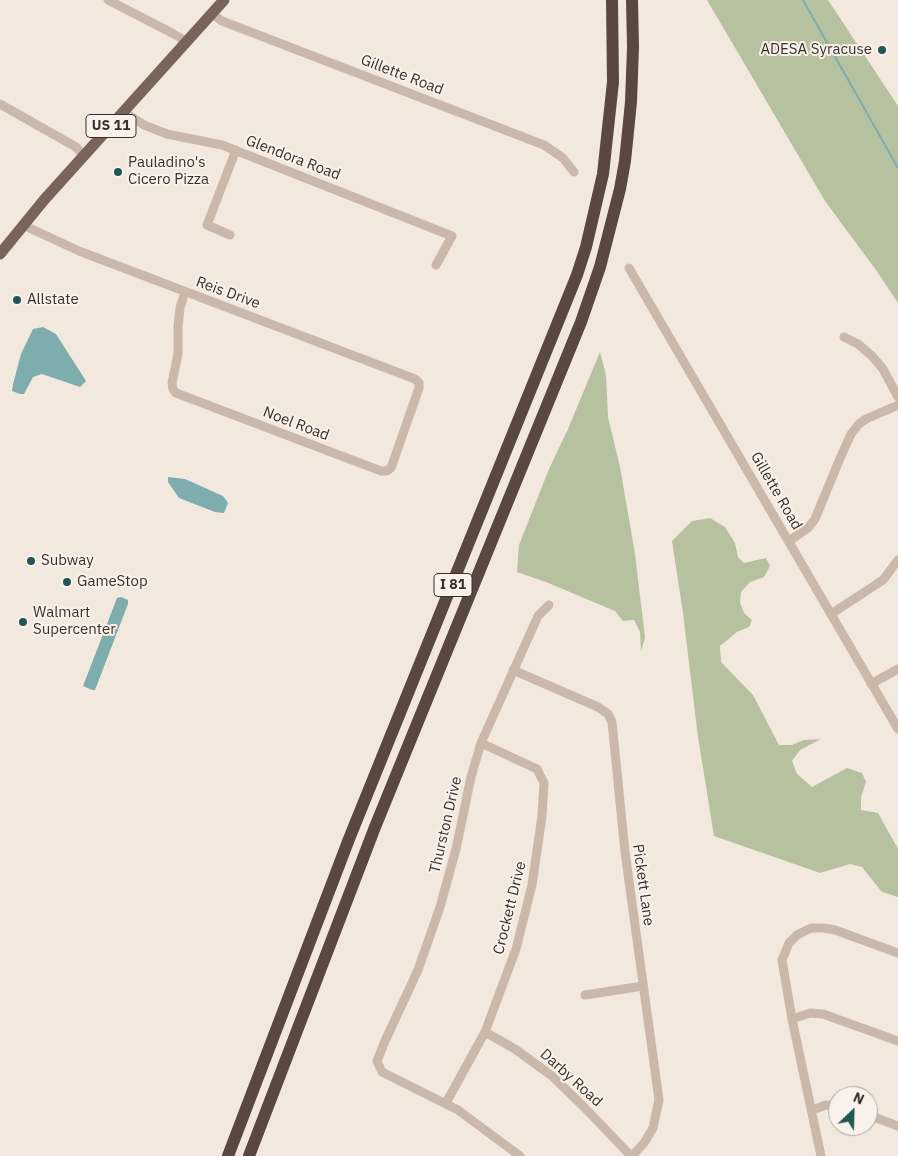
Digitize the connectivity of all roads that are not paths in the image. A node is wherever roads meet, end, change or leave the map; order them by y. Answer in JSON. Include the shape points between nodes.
{"nodes":[{"id":1,"x":108,"y":0,"type":"edge"},
{"id":2,"x":224,"y":0,"type":"edge"},
{"id":3,"x":612,"y":0,"type":"edge"},
{"id":4,"x":632,"y":0,"type":"edge"},
{"id":5,"x":212,"y":14,"type":"junction"},
{"id":6,"x":187,"y":42,"type":"junction"},
{"id":7,"x":0,"y":104,"type":"edge"},
{"id":8,"x":124,"y":112,"type":"junction"},
{"id":9,"x":236,"y":150,"type":"junction"},
{"id":10,"x":84,"y":156,"type":"junction"},
{"id":11,"x":574,"y":172,"type":"dead end"},
{"id":12,"x":23,"y":225,"type":"junction"},
{"id":13,"x":230,"y":235,"type":"dead end"},
{"id":14,"x":0,"y":254,"type":"edge"},
{"id":15,"x":436,"y":265,"type":"dead end"},
{"id":16,"x":629,"y":268,"type":"dead end"},
{"id":17,"x":185,"y":292,"type":"junction"},
{"id":18,"x":844,"y":337,"type":"dead end"},
{"id":19,"x":898,"y":397,"type":"edge"},
{"id":20,"x":898,"y":405,"type":"edge"},
{"id":21,"x":394,"y":460,"type":"joint"},
{"id":22,"x":789,"y":541,"type":"junction"},
{"id":23,"x":898,"y":560,"type":"edge"},
{"id":24,"x":549,"y":606,"type":"dead end"},
{"id":25,"x":831,"y":614,"type":"junction"},
{"id":26,"x":898,"y":669,"type":"edge"},
{"id":27,"x":513,"y":670,"type":"junction"},
{"id":28,"x":872,"y":684,"type":"junction"},
{"id":29,"x":898,"y":729,"type":"edge"},
{"id":30,"x":481,"y":743,"type":"junction"},
{"id":31,"x":898,"y":953,"type":"edge"},
{"id":32,"x":643,"y":986,"type":"junction"},
{"id":33,"x":585,"y":995,"type":"dead end"},
{"id":34,"x":792,"y":1019,"type":"junction"},
{"id":35,"x":485,"y":1032,"type":"junction"},
{"id":36,"x":898,"y":1041,"type":"edge"},
{"id":37,"x":446,"y":1103,"type":"junction"},
{"id":38,"x":828,"y":1105,"type":"edge"},
{"id":39,"x":812,"y":1110,"type":"junction"},
{"id":40,"x":878,"y":1119,"type":"edge"},
{"id":41,"x":898,"y":1126,"type":"edge"},
{"id":42,"x":228,"y":1156,"type":"edge"},
{"id":43,"x":249,"y":1156,"type":"edge"},
{"id":44,"x":520,"y":1156,"type":"edge"},
{"id":45,"x":631,"y":1156,"type":"edge"},
{"id":46,"x":821,"y":1156,"type":"edge"}],
"edges":[{"from":1,"to":6,"type":"street"},
{"from":2,"to":5,"type":"main road","number":"US 11"},
{"from":3,"to":42,"type":"highway","number":"I 81","via":[[613,82],[603,174],[578,275],[349,839]]},
{"from":4,"to":43,"type":"highway","number":"I 81","via":[[631,102],[625,162],[600,267],[578,331],[375,827]]},
{"from":5,"to":6,"type":"main road","number":"US 11"},
{"from":5,"to":11,"type":"street","name":"Gillette Road","via":[[544,145],[563,158]]},
{"from":6,"to":8,"type":"main road","number":"US 11"},
{"from":7,"to":10,"type":"street","via":[[76,146]]},
{"from":8,"to":9,"type":"street","name":"Glendora Road","via":[[167,134],[204,140]]},
{"from":8,"to":10,"type":"main road","number":"US 11"},
{"from":9,"to":13,"type":"street","via":[[207,225]]},
{"from":9,"to":15,"type":"street","name":"Glendora Road","via":[[452,236]]},
{"from":10,"to":12,"type":"main road","number":"US 11"},
{"from":12,"to":14,"type":"main road","number":"US 11"},
{"from":12,"to":17,"type":"street","name":"Reis Drive","via":[[79,251]]},
{"from":16,"to":22,"type":"street","name":"Gillette Road"},
{"from":17,"to":21,"type":"street","name":"Reis Drive","via":[[412,377],[419,383],[419,388]]},
{"from":17,"to":21,"type":"street","name":"Noel Road","via":[[180,308],[178,354],[172,383],[176,393],[380,471],[391,468]]},
{"from":18,"to":19,"type":"street","via":[[872,356]]},
{"from":20,"to":22,"type":"street","via":[[859,424],[851,434],[815,519]]},
{"from":22,"to":25,"type":"street","name":"Gillette Road"},
{"from":23,"to":25,"type":"street","via":[[883,580]]},
{"from":24,"to":27,"type":"street","name":"Thurston Drive","via":[[538,616]]},
{"from":25,"to":28,"type":"street","name":"Gillette Road"},
{"from":26,"to":28,"type":"street"},
{"from":27,"to":30,"type":"street","name":"Thurston Drive"},
{"from":27,"to":32,"type":"street","name":"Pickett Lane","via":[[598,707],[608,714],[612,722]]},
{"from":28,"to":29,"type":"street","name":"Gillette Road"},
{"from":30,"to":35,"type":"street","name":"Crockett Drive","via":[[537,769],[544,789],[538,849],[525,916]]},
{"from":30,"to":37,"type":"street","name":"Thurston Drive","via":[[440,907],[418,970],[379,1055],[378,1064],[382,1072]]},
{"from":31,"to":34,"type":"street","via":[[824,928],[811,928],[797,935],[789,943],[782,960]]},
{"from":32,"to":33,"type":"street"},
{"from":32,"to":45,"type":"street","name":"Pickett Lane","via":[[659,1100],[653,1128]]},
{"from":34,"to":36,"type":"street","via":[[810,1013],[823,1014]]},
{"from":34,"to":39,"type":"street"},
{"from":35,"to":37,"type":"street","name":"Crockett Drive"},
{"from":35,"to":45,"type":"street","name":"Darby Road","via":[[552,1076]]},
{"from":37,"to":44,"type":"street"},
{"from":38,"to":39,"type":"street"},
{"from":39,"to":46,"type":"street"},
{"from":40,"to":41,"type":"street"}]}
